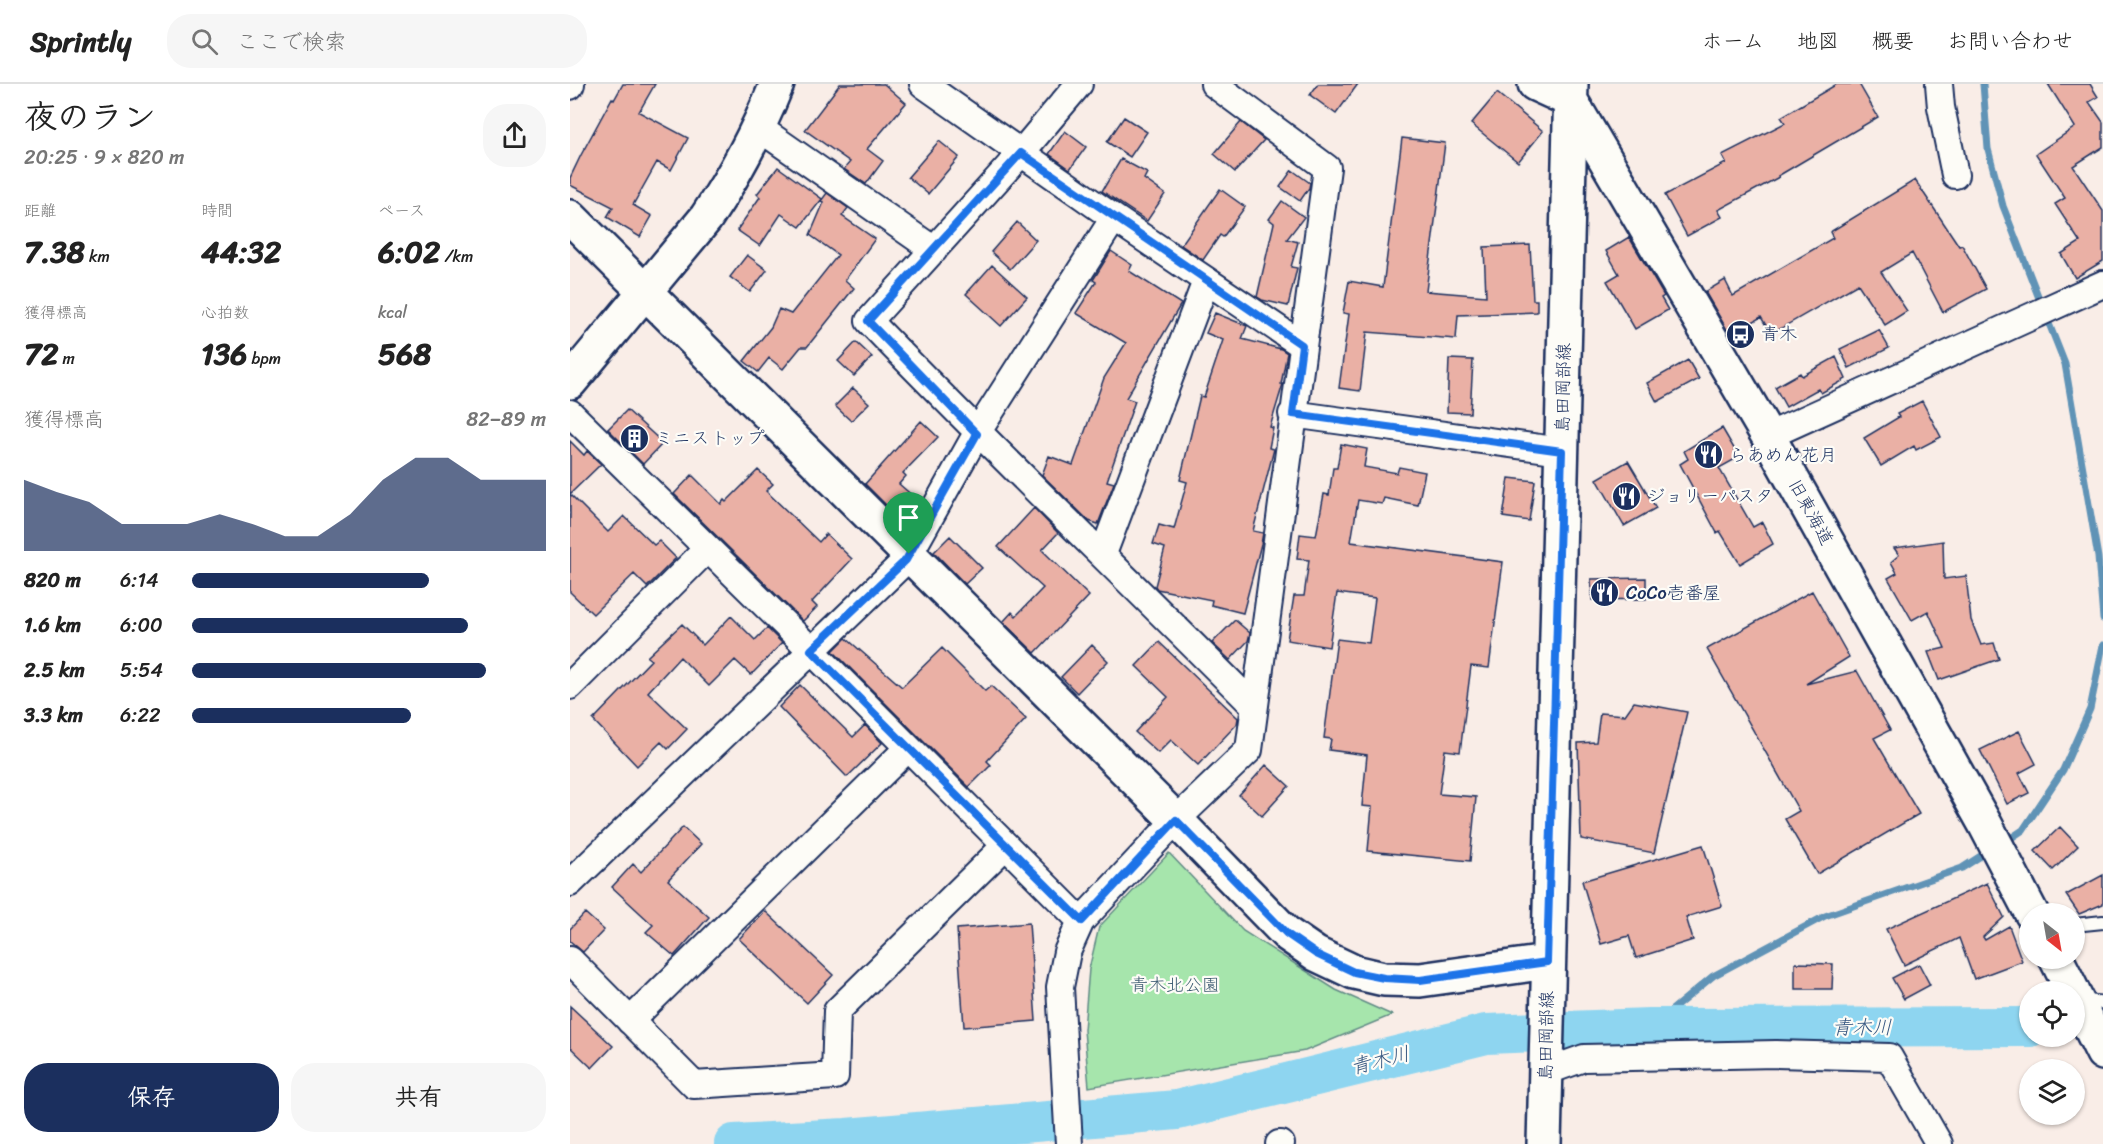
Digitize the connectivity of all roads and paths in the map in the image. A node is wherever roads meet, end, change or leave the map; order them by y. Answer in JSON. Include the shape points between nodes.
{"nodes":[{"id":1,"x":777,"y":84,"type":"edge"},
{"id":2,"x":922,"y":84,"type":"edge"},
{"id":3,"x":1079,"y":84,"type":"edge"},
{"id":4,"x":1214,"y":84,"type":"edge"},
{"id":5,"x":1535,"y":84,"type":"edge"},
{"id":6,"x":1940,"y":84,"type":"edge"},
{"id":7,"x":1568,"y":89,"type":"edge"},
{"id":8,"x":759,"y":129,"type":"junction"},
{"id":9,"x":1021,"y":153,"type":"junction"},
{"id":10,"x":1955,"y":176,"type":"dead end"},
{"id":11,"x":570,"y":217,"type":"edge"},
{"id":12,"x":1114,"y":218,"type":"junction"},
{"id":13,"x":934,"y":250,"type":"junction"},
{"id":14,"x":1206,"y":281,"type":"junction"},
{"id":15,"x":2103,"y":284,"type":"edge"},
{"id":16,"x":645,"y":291,"type":"junction"},
{"id":17,"x":1302,"y":345,"type":"junction"},
{"id":18,"x":570,"y":382,"type":"edge"},
{"id":19,"x":570,"y":413,"type":"edge"},
{"id":20,"x":1293,"y":414,"type":"junction"},
{"id":21,"x":977,"y":434,"type":"junction"},
{"id":22,"x":1768,"y":436,"type":"junction"},
{"id":23,"x":1562,"y":451,"type":"junction"},
{"id":24,"x":707,"y":549,"type":"junction"},
{"id":25,"x":909,"y":554,"type":"junction"},
{"id":26,"x":1103,"y":554,"type":"junction"},
{"id":27,"x":811,"y":650,"type":"junction"},
{"id":28,"x":570,"y":686,"type":"edge"},
{"id":29,"x":1254,"y":706,"type":"junction"},
{"id":30,"x":908,"y":748,"type":"junction"},
{"id":31,"x":1176,"y":820,"type":"junction"},
{"id":32,"x":1005,"y":846,"type":"junction"},
{"id":33,"x":570,"y":883,"type":"edge"},
{"id":34,"x":2026,"y":903,"type":"edge"},
{"id":35,"x":1082,"y":921,"type":"junction"},
{"id":36,"x":2103,"y":922,"type":"edge"},
{"id":37,"x":2085,"y":924,"type":"edge"},
{"id":38,"x":570,"y":960,"type":"edge"},
{"id":39,"x":1547,"y":962,"type":"junction"},
{"id":40,"x":2085,"y":1005,"type":"edge"},
{"id":41,"x":630,"y":1021,"type":"junction"},
{"id":42,"x":2103,"y":1051,"type":"edge"},
{"id":43,"x":1545,"y":1069,"type":"junction"},
{"id":44,"x":1069,"y":1143,"type":"edge"},
{"id":45,"x":1544,"y":1144,"type":"edge"},
{"id":46,"x":1939,"y":1144,"type":"edge"}],
"edges":[{"from":1,"to":8,"type":"street"},
{"from":2,"to":9,"type":"street"},
{"from":3,"to":9,"type":"street"},
{"from":4,"to":17,"type":"street","via":[[1327,168]]},
{"from":5,"to":7,"type":"street"},
{"from":6,"to":10,"type":"street"},
{"from":7,"to":22,"type":"street","name":"旧東海道"},
{"from":7,"to":23,"type":"street","name":"島田岡部線"},
{"from":8,"to":13,"type":"street"},
{"from":8,"to":16,"type":"street","via":[[706,218]]},
{"from":9,"to":12,"type":"street"},
{"from":9,"to":13,"type":"street"},
{"from":11,"to":16,"type":"street"},
{"from":12,"to":14,"type":"street"},
{"from":12,"to":21,"type":"street"},
{"from":13,"to":21,"type":"street","via":[[868,321]]},
{"from":14,"to":17,"type":"street"},
{"from":14,"to":26,"type":"street"},
{"from":15,"to":22,"type":"street"},
{"from":16,"to":18,"type":"street"},
{"from":16,"to":25,"type":"street"},
{"from":17,"to":20,"type":"street"},
{"from":19,"to":24,"type":"street"},
{"from":20,"to":23,"type":"street"},
{"from":20,"to":29,"type":"street"},
{"from":21,"to":25,"type":"street"},
{"from":21,"to":26,"type":"street"},
{"from":22,"to":34,"type":"street","name":"旧東海道"},
{"from":23,"to":39,"type":"street","name":"島田岡部線"},
{"from":24,"to":27,"type":"street"},
{"from":24,"to":28,"type":"street"},
{"from":25,"to":27,"type":"street"},
{"from":25,"to":31,"type":"street"},
{"from":26,"to":29,"type":"street"},
{"from":27,"to":30,"type":"street"},
{"from":27,"to":33,"type":"street"},
{"from":29,"to":31,"type":"street","via":[[1249,750]]},
{"from":30,"to":32,"type":"street"},
{"from":30,"to":41,"type":"street"},
{"from":31,"to":35,"type":"street"},
{"from":31,"to":39,"type":"street","via":[[1287,934],[1316,954],[1354,972],[1420,980]]},
{"from":32,"to":35,"type":"street"},
{"from":32,"to":41,"type":"street","via":[[837,1011],[835,1076],[694,1085]]},
{"from":35,"to":44,"type":"street","via":[[1067,952],[1060,987]]},
{"from":36,"to":37,"type":"lane"},
{"from":38,"to":41,"type":"street"},
{"from":39,"to":43,"type":"street","name":"島田岡部線"},
{"from":40,"to":42,"type":"street"},
{"from":43,"to":45,"type":"street","name":"島田岡部線"},
{"from":43,"to":46,"type":"street","via":[[1584,1058],[1776,1054],[1890,1057]]}]}
